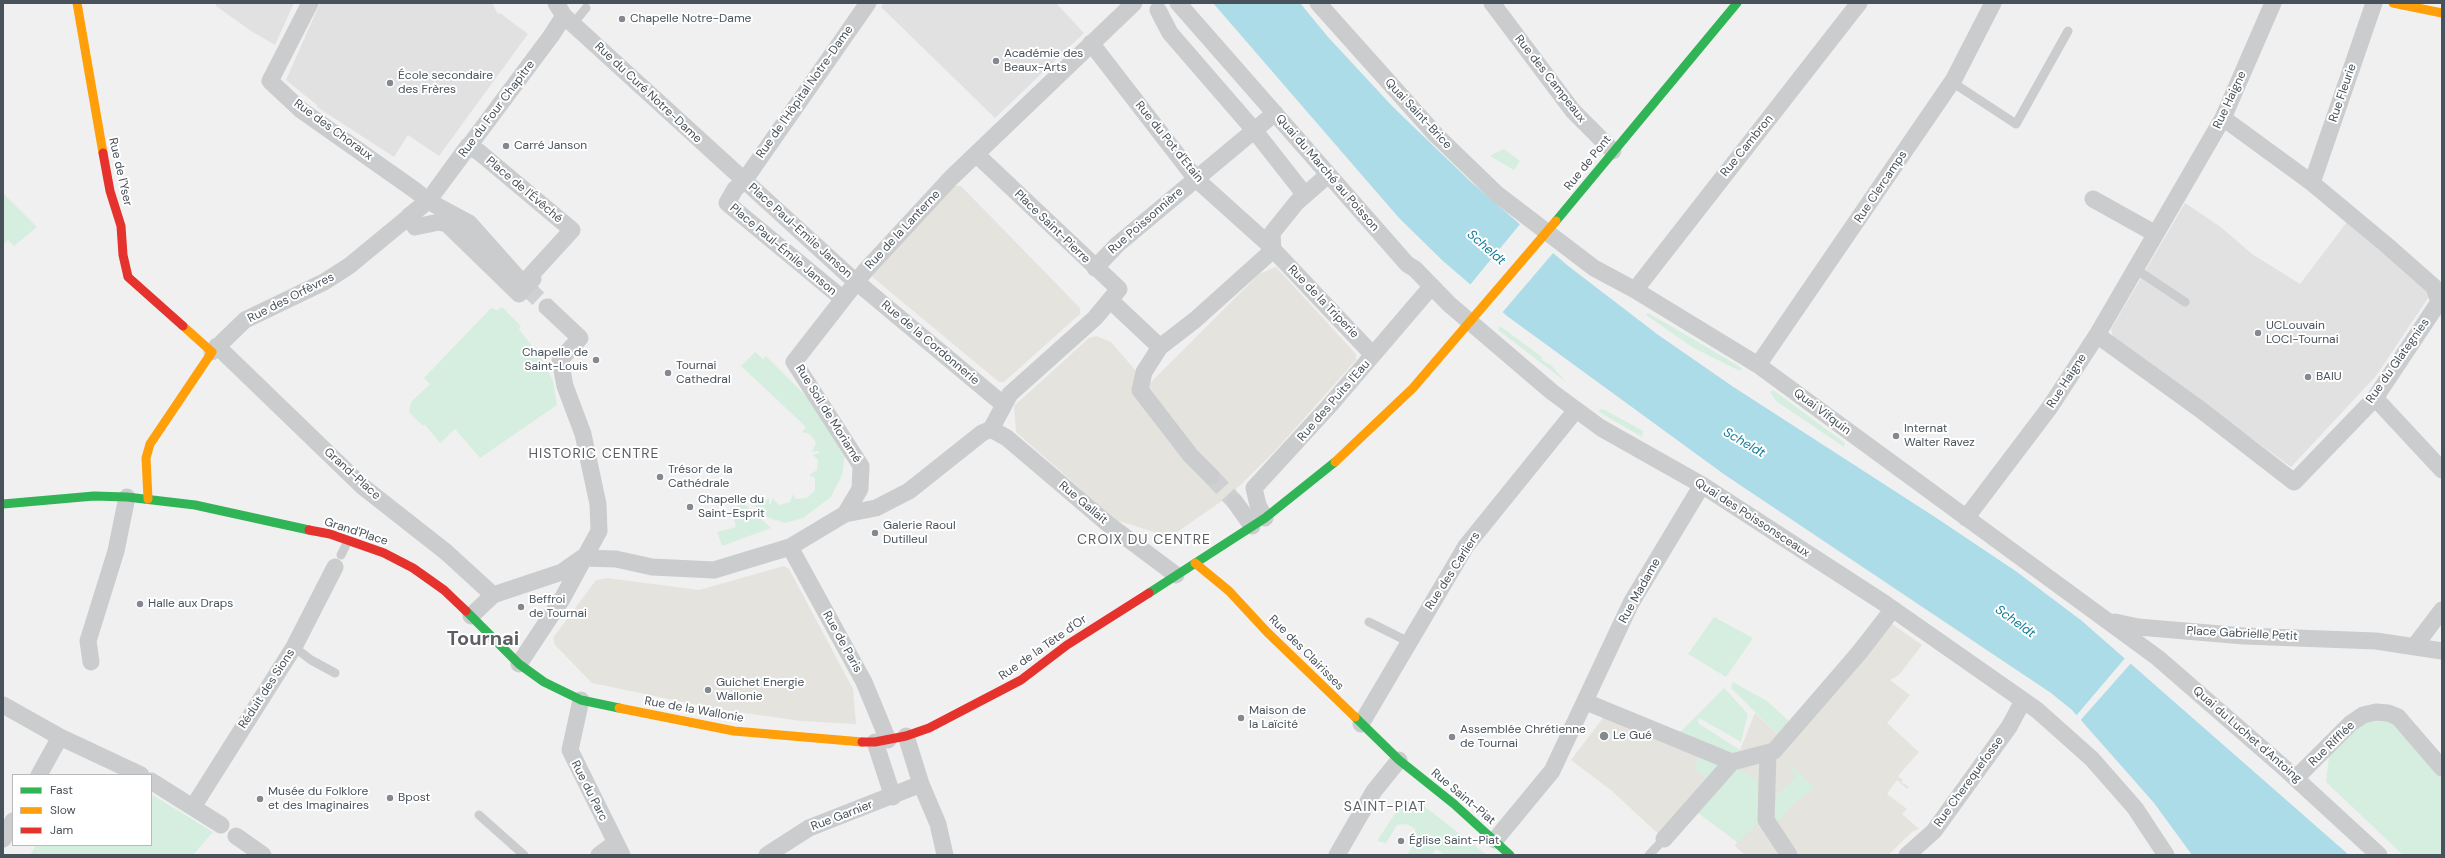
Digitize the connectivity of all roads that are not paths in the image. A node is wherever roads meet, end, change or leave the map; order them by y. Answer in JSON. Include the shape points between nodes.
{"nodes":[{"id":1,"x":78,"y":3,"type":"edge"},
{"id":2,"x":310,"y":3,"type":"edge"},
{"id":3,"x":868,"y":3,"type":"edge"},
{"id":4,"x":1134,"y":3,"type":"edge"},
{"id":5,"x":1178,"y":3,"type":"edge"},
{"id":6,"x":1318,"y":3,"type":"edge"},
{"id":7,"x":1492,"y":3,"type":"edge"},
{"id":8,"x":1737,"y":3,"type":"edge"},
{"id":9,"x":1859,"y":3,"type":"edge"},
{"id":10,"x":1993,"y":3,"type":"edge"},
{"id":11,"x":2273,"y":3,"type":"edge"},
{"id":12,"x":2374,"y":3,"type":"edge"},
{"id":13,"x":2393,"y":3,"type":"edge"},
{"id":14,"x":586,"y":8,"type":"dead end"},
{"id":15,"x":1158,"y":10,"type":"dead end"},
{"id":16,"x":2442,"y":13,"type":"edge"},
{"id":17,"x":564,"y":14,"type":"edge"},
{"id":18,"x":2068,"y":31,"type":"dead end"},
{"id":19,"x":1091,"y":43,"type":"junction"},
{"id":20,"x":1954,"y":79,"type":"junction"},
{"id":21,"x":1275,"y":113,"type":"junction"},
{"id":22,"x":2223,"y":118,"type":"junction"},
{"id":23,"x":1254,"y":130,"type":"junction"},
{"id":24,"x":467,"y":148,"type":"junction"},
{"id":25,"x":1613,"y":151,"type":"junction"},
{"id":26,"x":976,"y":154,"type":"junction"},
{"id":27,"x":1328,"y":175,"type":"junction"},
{"id":28,"x":1196,"y":179,"type":"junction"},
{"id":29,"x":744,"y":181,"type":"junction"},
{"id":30,"x":2312,"y":183,"type":"junction"},
{"id":31,"x":1305,"y":195,"type":"junction"},
{"id":32,"x":2093,"y":199,"type":"dead end"},
{"id":33,"x":428,"y":201,"type":"junction"},
{"id":34,"x":409,"y":216,"type":"junction"},
{"id":35,"x":1527,"y":216,"type":"joint"},
{"id":36,"x":2154,"y":234,"type":"junction"},
{"id":37,"x":1273,"y":250,"type":"junction"},
{"id":38,"x":2134,"y":268,"type":"junction"},
{"id":39,"x":1099,"y":272,"type":"junction"},
{"id":40,"x":856,"y":282,"type":"junction"},
{"id":41,"x":526,"y":287,"type":"junction"},
{"id":42,"x":1431,"y":287,"type":"junction"},
{"id":43,"x":1635,"y":290,"type":"junction"},
{"id":44,"x":843,"y":299,"type":"junction"},
{"id":45,"x":1110,"y":300,"type":"junction"},
{"id":46,"x":2185,"y":302,"type":"dead end"},
{"id":47,"x":547,"y":307,"type":"tunnel mouth"},
{"id":48,"x":1484,"y":333,"type":"joint"},
{"id":49,"x":2096,"y":335,"type":"junction"},
{"id":50,"x":1160,"y":347,"type":"junction"},
{"id":51,"x":215,"y":349,"type":"junction"},
{"id":52,"x":1374,"y":355,"type":"junction"},
{"id":53,"x":1758,"y":365,"type":"junction"},
{"id":54,"x":2375,"y":398,"type":"junction"},
{"id":55,"x":1004,"y":404,"type":"junction"},
{"id":56,"x":1576,"y":410,"type":"junction"},
{"id":57,"x":991,"y":429,"type":"junction"},
{"id":58,"x":2442,"y":470,"type":"edge"},
{"id":59,"x":1211,"y":476,"type":"tunnel mouth"},
{"id":60,"x":1702,"y":485,"type":"junction"},
{"id":61,"x":127,"y":496,"type":"junction"},
{"id":62,"x":148,"y":498,"type":"junction"},
{"id":63,"x":1235,"y":502,"type":"tunnel mouth"},
{"id":64,"x":3,"y":504,"type":"edge"},
{"id":65,"x":846,"y":514,"type":"junction"},
{"id":66,"x":1966,"y":518,"type":"junction"},
{"id":67,"x":1258,"y":522,"type":"junction"},
{"id":68,"x":349,"y":540,"type":"junction"},
{"id":69,"x":790,"y":547,"type":"junction"},
{"id":70,"x":582,"y":558,"type":"junction"},
{"id":71,"x":338,"y":561,"type":"joint"},
{"id":72,"x":1195,"y":563,"type":"junction"},
{"id":73,"x":1176,"y":575,"type":"junction"},
{"id":74,"x":493,"y":595,"type":"junction"},
{"id":75,"x":1893,"y":609,"type":"junction"},
{"id":76,"x":2442,"y":610,"type":"edge"},
{"id":77,"x":471,"y":616,"type":"junction"},
{"id":78,"x":2109,"y":621,"type":"junction"},
{"id":79,"x":1369,"y":622,"type":"dead end"},
{"id":80,"x":1409,"y":642,"type":"junction"},
{"id":81,"x":294,"y":647,"type":"junction"},
{"id":82,"x":2414,"y":647,"type":"junction"},
{"id":83,"x":2442,"y":651,"type":"edge"},
{"id":84,"x":522,"y":658,"type":"junction"},
{"id":85,"x":91,"y":662,"type":"dead end"},
{"id":86,"x":334,"y":673,"type":"dead end"},
{"id":87,"x":581,"y":700,"type":"junction"},
{"id":88,"x":2023,"y":701,"type":"junction"},
{"id":89,"x":1586,"y":702,"type":"junction"},
{"id":90,"x":3,"y":705,"type":"edge"},
{"id":91,"x":1361,"y":724,"type":"junction"},
{"id":92,"x":906,"y":736,"type":"junction"},
{"id":93,"x":60,"y":737,"type":"junction"},
{"id":94,"x":882,"y":741,"type":"junction"},
{"id":95,"x":1768,"y":753,"type":"junction"},
{"id":96,"x":1399,"y":760,"type":"junction"},
{"id":97,"x":1732,"y":762,"type":"junction"},
{"id":98,"x":2442,"y":768,"type":"edge"},
{"id":99,"x":40,"y":774,"type":"edge"},
{"id":100,"x":138,"y":774,"type":"edge"},
{"id":101,"x":2296,"y":778,"type":"junction"},
{"id":102,"x":152,"y":782,"type":"edge"},
{"id":103,"x":921,"y":784,"type":"junction"},
{"id":104,"x":892,"y":797,"type":"junction"},
{"id":105,"x":193,"y":807,"type":"junction"},
{"id":106,"x":478,"y":815,"type":"dead end"},
{"id":107,"x":12,"y":823,"type":"edge"},
{"id":108,"x":221,"y":826,"type":"dead end"},
{"id":109,"x":236,"y":836,"type":"dead end"},
{"id":110,"x":3,"y":839,"type":"edge"},
{"id":111,"x":1664,"y":839,"type":"joint"},
{"id":112,"x":1495,"y":840,"type":"junction"},
{"id":113,"x":619,"y":849,"type":"edge"},
{"id":114,"x":263,"y":855,"type":"edge"},
{"id":115,"x":524,"y":855,"type":"edge"},
{"id":116,"x":599,"y":855,"type":"edge"},
{"id":117,"x":767,"y":855,"type":"edge"},
{"id":118,"x":945,"y":855,"type":"edge"},
{"id":119,"x":1337,"y":855,"type":"edge"},
{"id":120,"x":1510,"y":855,"type":"edge"},
{"id":121,"x":1649,"y":855,"type":"edge"},
{"id":122,"x":1789,"y":855,"type":"edge"},
{"id":123,"x":1907,"y":855,"type":"edge"},
{"id":124,"x":2166,"y":855,"type":"edge"},
{"id":125,"x":2380,"y":855,"type":"edge"}],
"edges":[{"from":1,"to":51,"type":"street","name":"Rue de l'Yser","via":[[79,24],[110,191],[121,226],[128,277],[180,324]]},
{"from":2,"to":33,"type":"street","name":"Rue des Choraux","via":[[270,81],[301,110]]},
{"from":3,"to":29,"type":"street","name":"Rue de l'Hôpital Notre-Dame"},
{"from":4,"to":19,"type":"street"},
{"from":5,"to":21,"type":"street","name":"Quai du Marché au Poisson"},
{"from":6,"to":35,"type":"street","name":"Quai Saint-Brice","via":[[1436,135],[1497,194]]},
{"from":7,"to":25,"type":"street","name":"Rue des Campeaux","via":[[1572,111]]},
{"from":8,"to":25,"type":"street","name":"Rue de Pont"},
{"from":9,"to":43,"type":"street","name":"Rue Cambron"},
{"from":10,"to":20,"type":"street","name":"Rue Clercamps"},
{"from":11,"to":22,"type":"street","name":"Rue Haigne"},
{"from":12,"to":30,"type":"street","name":"Rue Fleurie"},
{"from":13,"to":16,"type":"street"},
{"from":14,"to":17,"type":"lane"},
{"from":15,"to":23,"type":"street","via":[[1170,33]]},
{"from":17,"to":24,"type":"street","name":"Rue du Four Chapitre","via":[[551,36]]},
{"from":17,"to":29,"type":"street","name":"Rue du Curé Notre-Dame"},
{"from":18,"to":20,"type":"lane","via":[[2016,124],[1958,86]]},
{"from":19,"to":26,"type":"street"},
{"from":19,"to":28,"type":"street","name":"Rue du Pot d'Etain"},
{"from":20,"to":53,"type":"street","name":"Rue Clercamps"},
{"from":21,"to":23,"type":"street","name":"Rue Poissonnière"},
{"from":21,"to":27,"type":"street","name":"Quai du Marché au Poisson"},
{"from":22,"to":30,"type":"street","name":"Rue du Glategnies"},
{"from":22,"to":36,"type":"street","name":"Rue Haigne","via":[[2200,161]]},
{"from":23,"to":28,"type":"street","name":"Rue Poissonnière"},
{"from":23,"to":31,"type":"street"},
{"from":24,"to":33,"type":"street","name":"Rue du Four Chapitre"},
{"from":24,"to":41,"type":"street","name":"Place de l'Évêché","via":[[479,152],[572,230],[530,276],[533,279]]},
{"from":25,"to":67,"type":"street","name":"Rue de Pont","via":[[1408,393],[1324,472]]},
{"from":26,"to":39,"type":"street","name":"Place Saint-Pierre"},
{"from":26,"to":40,"type":"street","name":"Rue de la Lanterne"},
{"from":27,"to":31,"type":"street"},
{"from":27,"to":42,"type":"street","name":"Quai du Marché au Poisson","via":[[1407,264]]},
{"from":28,"to":37,"type":"street","name":"Rue du Pot d'Etain"},
{"from":28,"to":39,"type":"street","name":"Rue Poissonnière","via":[[1118,244]]},
{"from":29,"to":40,"type":"street","name":"Place Paul-Emile Janson"},
{"from":29,"to":44,"type":"street","name":"Place Paul-Émile Janson","via":[[735,189],[727,203]]},
{"from":30,"to":54,"type":"street","name":"Rue du Glategnies","via":[[2434,287],[2439,302]]},
{"from":31,"to":37,"type":"street","via":[[1272,233]]},
{"from":32,"to":36,"type":"street"},
{"from":33,"to":34,"type":"street"},
{"from":33,"to":41,"type":"street","via":[[469,223]]},
{"from":34,"to":41,"type":"street","via":[[415,227],[439,222],[447,224],[519,294]]},
{"from":34,"to":51,"type":"street","name":"Rue des Orfèvres","via":[[343,270],[324,282],[245,320]]},
{"from":35,"to":43,"type":"street","name":"Quai Vifquin","via":[[1594,268]]},
{"from":36,"to":38,"type":"street","name":"Rue Haigne"},
{"from":37,"to":50,"type":"street","via":[[1195,320]]},
{"from":37,"to":52,"type":"street","name":"Rue de la Triperie"},
{"from":38,"to":46,"type":"lane"},
{"from":38,"to":49,"type":"street","name":"Rue Haigne"},
{"from":39,"to":45,"type":"street","name":"Place Saint-Pierre","via":[[1119,289]]},
{"from":40,"to":44,"type":"street","name":"Rue Soil de Moriamé"},
{"from":40,"to":55,"type":"street","name":"Rue de la Cordonnerie"},
{"from":42,"to":48,"type":"street","name":"Quai du Marché au Poisson"},
{"from":42,"to":52,"type":"street","name":"Rue des Puits l'Eau"},
{"from":43,"to":53,"type":"street","name":"Quai Vifquin"},
{"from":44,"to":65,"type":"street","name":"Rue Soil de Moriamé","via":[[794,362],[861,466],[860,489]]},
{"from":45,"to":50,"type":"street"},
{"from":45,"to":55,"type":"street","name":"Place Saint-Pierre","via":[[1095,318],[1010,394]]},
{"from":47,"to":70,"type":"street","via":[[580,338],[560,360],[565,386],[583,434],[598,504],[598,531]]},
{"from":48,"to":56,"type":"street","name":"Quai des Poissonsceaux"},
{"from":49,"to":54,"type":"street","name":"Rue du Glategnies","via":[[2201,410],[2294,482]]},
{"from":49,"to":66,"type":"street","name":"Rue Haigne","via":[[2050,407]]},
{"from":50,"to":59,"type":"street","via":[[1144,372],[1140,390],[1191,456]]},
{"from":51,"to":62,"type":"street","via":[[150,444],[146,458]]},
{"from":51,"to":74,"type":"street","name":"Grand-Place","via":[[362,486],[446,552]]},
{"from":52,"to":67,"type":"street","name":"Rue des Puits l'Eau","via":[[1254,488]]},
{"from":53,"to":66,"type":"street","name":"Quai Vifquin"},
{"from":54,"to":58,"type":"street"},
{"from":55,"to":57,"type":"street","name":"Place Saint-Pierre"},
{"from":56,"to":60,"type":"street","name":"Quai des Poissonsceaux","via":[[1601,428]]},
{"from":56,"to":80,"type":"street","name":"Rue des Carliers","via":[[1466,546]]},
{"from":57,"to":65,"type":"street","via":[[982,433],[909,491],[876,508]]},
{"from":57,"to":73,"type":"street","name":"Rue Gallait","via":[[1007,438],[1108,524]]},
{"from":60,"to":75,"type":"street","name":"Quai des Poissonsceaux"},
{"from":60,"to":89,"type":"street","name":"Rue Madame","via":[[1631,603]]},
{"from":61,"to":62,"type":"street","name":"Grand'Place"},
{"from":61,"to":64,"type":"street","name":"Grand'Place","via":[[94,496]]},
{"from":61,"to":85,"type":"street","via":[[116,551],[88,641]]},
{"from":62,"to":68,"type":"street","name":"Grand'Place","via":[[268,519]]},
{"from":63,"to":67,"type":"street"},
{"from":65,"to":69,"type":"street"},
{"from":66,"to":78,"type":"street","name":"Quai Vifquin"},
{"from":67,"to":72,"type":"street"},
{"from":68,"to":71,"type":"lane","name":"Réduit des Sions"},
{"from":68,"to":77,"type":"street","name":"Grand'Place","via":[[384,553],[413,568],[444,590]]},
{"from":69,"to":70,"type":"street","via":[[714,570],[652,567],[616,559]]},
{"from":69,"to":94,"type":"street","name":"Rue de Paris","via":[[864,682]]},
{"from":70,"to":74,"type":"street","via":[[562,572]]},
{"from":70,"to":84,"type":"street","via":[[562,599]]},
{"from":71,"to":81,"type":"street","name":"Réduit des Sions"},
{"from":72,"to":73,"type":"street","name":"Rue de la Tête d'Or"},
{"from":72,"to":91,"type":"street","name":"Rue des Clairisses","via":[[1229,591]]},
{"from":73,"to":92,"type":"street","name":"Rue de la Tête d'Or","via":[[1066,645],[1021,680],[929,728]]},
{"from":74,"to":77,"type":"street"},
{"from":75,"to":88,"type":"street","name":"Quai des Poissonsceaux"},
{"from":75,"to":95,"type":"street","via":[[1859,653],[1774,751]]},
{"from":76,"to":82,"type":"street"},
{"from":77,"to":84,"type":"street","name":"Grand'Place"},
{"from":78,"to":82,"type":"street","name":"Place Gabrielle Petit","via":[[2138,627],[2244,636],[2376,641]]},
{"from":78,"to":101,"type":"street","name":"Quai du Luchet d'Antoing","via":[[2169,667]]},
{"from":79,"to":80,"type":"lane"},
{"from":80,"to":91,"type":"street","name":"Rue des Carliers"},
{"from":81,"to":86,"type":"lane","via":[[310,660]]},
{"from":81,"to":105,"type":"street","name":"Réduit des Sions"},
{"from":82,"to":83,"type":"street","name":"Place Gabrielle Petit"},
{"from":84,"to":87,"type":"street","name":"Rue de la Wallonie","via":[[544,682]]},
{"from":87,"to":94,"type":"street","name":"Rue de la Wallonie","via":[[734,730],[850,742]]},
{"from":87,"to":113,"type":"street","name":"Rue du Parc","via":[[570,750]]},
{"from":88,"to":123,"type":"street","name":"Rue Cherequefosse","via":[[2008,727],[1934,831]]},
{"from":88,"to":124,"type":"street","name":"Quai des Poissonsceaux","via":[[2092,758],[2134,808]]},
{"from":89,"to":97,"type":"street"},
{"from":89,"to":112,"type":"street","name":"Rue Madame","via":[[1552,771]]},
{"from":90,"to":93,"type":"street"},
{"from":91,"to":96,"type":"street","name":"Rue des Clairisses"},
{"from":92,"to":94,"type":"street","name":"Rue de la Tête d'Or"},
{"from":92,"to":103,"type":"street"},
{"from":93,"to":99,"type":"street"},
{"from":93,"to":100,"type":"street"},
{"from":94,"to":104,"type":"street","name":"Rue de Paris"},
{"from":95,"to":97,"type":"street"},
{"from":95,"to":122,"type":"street","via":[[1766,820]]},
{"from":96,"to":112,"type":"street","name":"Rue Saint-Piat"},
{"from":96,"to":119,"type":"street","via":[[1374,791]]},
{"from":97,"to":111,"type":"street"},
{"from":98,"to":101,"type":"street","name":"Rue Rifflée","via":[[2398,717],[2376,712],[2363,715],[2350,724]]},
{"from":101,"to":125,"type":"street","name":"Quai du Luchet d'Antoing"},
{"from":102,"to":105,"type":"street"},
{"from":103,"to":104,"type":"street","name":"Rue Garnier"},
{"from":103,"to":118,"type":"street","via":[[938,824]]},
{"from":104,"to":117,"type":"street","name":"Rue Garnier","via":[[809,828]]},
{"from":105,"to":108,"type":"street"},
{"from":106,"to":115,"type":"lane"},
{"from":107,"to":110,"type":"street"},
{"from":109,"to":114,"type":"street"},
{"from":111,"to":121,"type":"lane"},
{"from":112,"to":120,"type":"street","name":"Rue Saint-Piat"},
{"from":113,"to":116,"type":"street"}]}
